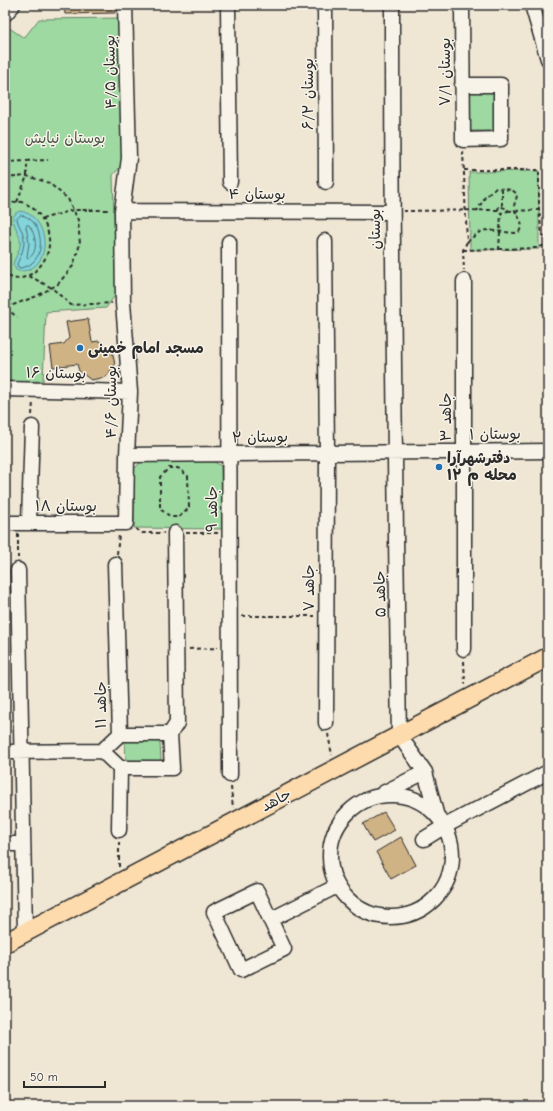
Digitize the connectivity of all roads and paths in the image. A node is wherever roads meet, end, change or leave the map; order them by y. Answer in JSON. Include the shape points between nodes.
{"nodes":[{"id":1,"x":13,"y":5,"type":"edge"},
{"id":2,"x":125,"y":5,"type":"edge"},
{"id":3,"x":228,"y":5,"type":"edge"},
{"id":4,"x":325,"y":5,"type":"edge"},
{"id":5,"x":392,"y":5,"type":"edge"},
{"id":6,"x":462,"y":5,"type":"edge"},
{"id":7,"x":532,"y":5,"type":"edge"},
{"id":8,"x":5,"y":14,"type":"edge"},
{"id":9,"x":548,"y":60,"type":"edge"},
{"id":10,"x":462,"y":85,"type":"junction"},
{"id":11,"x":463,"y":140,"type":"junction"},
{"id":12,"x":48,"y":160,"type":"dead end"},
{"id":13,"x":27,"y":161,"type":"junction"},
{"id":14,"x":5,"y":162,"type":"edge"},
{"id":15,"x":464,"y":170,"type":"junction"},
{"id":16,"x":27,"y":176,"type":"junction"},
{"id":17,"x":5,"y":178,"type":"edge"},
{"id":18,"x":230,"y":182,"type":"dead end"},
{"id":19,"x":326,"y":182,"type":"dead end"},
{"id":20,"x":502,"y":188,"type":"junction"},
{"id":21,"x":17,"y":202,"type":"junction"},
{"id":22,"x":502,"y":206,"type":"junction"},
{"id":23,"x":74,"y":210,"type":"junction"},
{"id":24,"x":122,"y":210,"type":"junction"},
{"id":25,"x":498,"y":210,"type":"junction"},
{"id":26,"x":539,"y":210,"type":"junction"},
{"id":27,"x":467,"y":211,"type":"junction"},
{"id":28,"x":477,"y":211,"type":"junction"},
{"id":29,"x":508,"y":211,"type":"junction"},
{"id":30,"x":515,"y":211,"type":"junction"},
{"id":31,"x":392,"y":212,"type":"junction"},
{"id":32,"x":501,"y":213,"type":"junction"},
{"id":33,"x":42,"y":219,"type":"junction"},
{"id":34,"x":5,"y":232,"type":"edge"},
{"id":35,"x":499,"y":232,"type":"junction"},
{"id":36,"x":9,"y":235,"type":"junction"},
{"id":37,"x":548,"y":238,"type":"edge"},
{"id":38,"x":325,"y":240,"type":"dead end"},
{"id":39,"x":229,"y":242,"type":"dead end"},
{"id":40,"x":467,"y":242,"type":"junction"},
{"id":41,"x":548,"y":244,"type":"edge"},
{"id":42,"x":5,"y":249,"type":"edge"},
{"id":43,"x":463,"y":250,"type":"junction"},
{"id":44,"x":499,"y":250,"type":"junction"},
{"id":45,"x":5,"y":273,"type":"edge"},
{"id":46,"x":29,"y":276,"type":"junction"},
{"id":47,"x":464,"y":281,"type":"joint"},
{"id":48,"x":52,"y":288,"type":"junction"},
{"id":49,"x":123,"y":303,"type":"junction"},
{"id":50,"x":5,"y":307,"type":"edge"},
{"id":51,"x":17,"y":317,"type":"dead end"},
{"id":52,"x":5,"y":389,"type":"edge"},
{"id":53,"x":33,"y":389,"type":"junction"},
{"id":54,"x":130,"y":392,"type":"junction"},
{"id":55,"x":32,"y":427,"type":"joint"},
{"id":56,"x":548,"y":451,"type":"edge"},
{"id":57,"x":394,"y":452,"type":"junction"},
{"id":58,"x":463,"y":452,"type":"junction"},
{"id":59,"x":326,"y":453,"type":"junction"},
{"id":60,"x":229,"y":454,"type":"junction"},
{"id":61,"x":127,"y":455,"type":"junction"},
{"id":62,"x":174,"y":468,"type":"joint"},
{"id":63,"x":17,"y":523,"type":"edge"},
{"id":64,"x":123,"y":523,"type":"junction"},
{"id":65,"x":175,"y":533,"type":"dead end"},
{"id":66,"x":116,"y":564,"type":"joint"},
{"id":67,"x":18,"y":570,"type":"joint"},
{"id":68,"x":229,"y":616,"type":"junction"},
{"id":69,"x":326,"y":616,"type":"junction"},
{"id":70,"x":229,"y":648,"type":"junction"},
{"id":71,"x":176,"y":649,"type":"junction"},
{"id":72,"x":464,"y":649,"type":"joint"},
{"id":73,"x":548,"y":657,"type":"edge"},
{"id":74,"x":466,"y":700,"type":"junction"},
{"id":75,"x":326,"y":723,"type":"joint"},
{"id":76,"x":120,"y":734,"type":"junction"},
{"id":77,"x":170,"y":734,"type":"junction"},
{"id":78,"x":399,"y":735,"type":"junction"},
{"id":79,"x":102,"y":751,"type":"junction"},
{"id":80,"x":5,"y":752,"type":"edge"},
{"id":81,"x":21,"y":752,"type":"junction"},
{"id":82,"x":120,"y":768,"type":"junction"},
{"id":83,"x":334,"y":769,"type":"junction"},
{"id":84,"x":425,"y":772,"type":"junction"},
{"id":85,"x":548,"y":772,"type":"edge"},
{"id":86,"x":230,"y":776,"type":"joint"},
{"id":87,"x":379,"y":795,"type":"junction"},
{"id":88,"x":436,"y":813,"type":"junction"},
{"id":89,"x":235,"y":822,"type":"junction"},
{"id":90,"x":445,"y":826,"type":"junction"},
{"id":91,"x":119,"y":830,"type":"joint"},
{"id":92,"x":424,"y":840,"type":"dead end"},
{"id":93,"x":5,"y":844,"type":"edge"},
{"id":94,"x":22,"y":844,"type":"junction"},
{"id":95,"x":120,"y":882,"type":"junction"},
{"id":96,"x":337,"y":886,"type":"junction"},
{"id":97,"x":270,"y":920,"type":"junction"},
{"id":98,"x":25,"y":932,"type":"junction"},
{"id":99,"x":5,"y":943,"type":"edge"}],
"edges":[{"from":1,"to":8,"type":"street"},
{"from":2,"to":24,"type":"street","name":"بوستان ۴/۵","via":[[129,158]]},
{"from":3,"to":18,"type":"street"},
{"from":4,"to":19,"type":"street","name":"بوستان ۶/۲"},
{"from":5,"to":31,"type":"street","name":"بوستان"},
{"from":6,"to":10,"type":"street","name":"بوستان ۷/۱"},
{"from":7,"to":9,"type":"street"},
{"from":10,"to":11,"type":"street","name":"بوستان ۷/۱"},
{"from":10,"to":11,"type":"street","via":[[501,85],[501,139]]},
{"from":11,"to":15,"type":"path"},
{"from":12,"to":13,"type":"path"},
{"from":13,"to":14,"type":"path"},
{"from":13,"to":16,"type":"path"},
{"from":15,"to":26,"type":"path","via":[[539,170]]},
{"from":15,"to":27,"type":"path"},
{"from":16,"to":17,"type":"path"},
{"from":16,"to":21,"type":"path"},
{"from":16,"to":23,"type":"path","via":[[49,183],[68,199]]},
{"from":20,"to":22,"type":"path"},
{"from":20,"to":28,"type":"path","via":[[496,188],[485,197]]},
{"from":20,"to":30,"type":"path","via":[[517,194]]},
{"from":21,"to":33,"type":"path","via":[[25,203]]},
{"from":21,"to":36,"type":"path","via":[[10,206],[6,213]]},
{"from":22,"to":25,"type":"path","via":[[498,206]]},
{"from":22,"to":29,"type":"path"},
{"from":23,"to":24,"type":"path"},
{"from":23,"to":33,"type":"path"},
{"from":23,"to":48,"type":"path","via":[[78,220],[80,244],[73,266]]},
{"from":24,"to":31,"type":"street","name":"بوستان ۴"},
{"from":24,"to":49,"type":"street","name":"بوستان ۴/۶"},
{"from":25,"to":28,"type":"path"},
{"from":25,"to":32,"type":"path"},
{"from":26,"to":30,"type":"path"},
{"from":26,"to":37,"type":"path","via":[[542,235]]},
{"from":27,"to":28,"type":"path"},
{"from":27,"to":31,"type":"path"},
{"from":27,"to":40,"type":"path"},
{"from":29,"to":30,"type":"path"},
{"from":29,"to":32,"type":"path"},
{"from":30,"to":35,"type":"path","via":[[522,223],[519,232]]},
{"from":31,"to":57,"type":"street","name":"بوستان"},
{"from":32,"to":35,"type":"path"},
{"from":33,"to":46,"type":"path","via":[[49,234],[49,246],[46,258]]},
{"from":34,"to":36,"type":"path"},
{"from":35,"to":40,"type":"path","via":[[482,231]]},
{"from":35,"to":44,"type":"path"},
{"from":36,"to":42,"type":"path"},
{"from":38,"to":59,"type":"street","name":"جاهد ۷"},
{"from":39,"to":60,"type":"street","name":"جاهد ۹"},
{"from":40,"to":43,"type":"path"},
{"from":41,"to":44,"type":"path","via":[[537,248]]},
{"from":43,"to":44,"type":"path"},
{"from":43,"to":47,"type":"path"},
{"from":45,"to":46,"type":"path","via":[[18,280]]},
{"from":46,"to":48,"type":"path"},
{"from":47,"to":58,"type":"street","name":"جاهد ۳"},
{"from":48,"to":49,"type":"path","via":[[71,306]]},
{"from":48,"to":50,"type":"path"},
{"from":49,"to":54,"type":"street","name":"بوستان ۴/۶"},
{"from":50,"to":51,"type":"path"},
{"from":52,"to":53,"type":"street","name":"بوستان ۱۶"},
{"from":53,"to":54,"type":"street","name":"بوستان ۱۶"},
{"from":53,"to":55,"type":"path"},
{"from":54,"to":61,"type":"street","name":"بوستان ۴/۶"},
{"from":55,"to":63,"type":"street"},
{"from":56,"to":58,"type":"street","name":"بوستان ۱"},
{"from":57,"to":58,"type":"street","name":"بوستان ۱"},
{"from":57,"to":59,"type":"street","name":"بوستان ۲"},
{"from":57,"to":78,"type":"street","name":"جاهد ۵"},
{"from":58,"to":72,"type":"street","name":"جاهد ۳"},
{"from":59,"to":60,"type":"street","name":"بوستان ۲"},
{"from":59,"to":69,"type":"street","name":"جاهد ۷"},
{"from":60,"to":61,"type":"street","name":"بوستان ۲"},
{"from":60,"to":68,"type":"street","name":"جاهد ۹"},
{"from":61,"to":64,"type":"street","name":"بوستان ۴/۶"},
{"from":62,"to":62,"type":"path","via":[[169,468],[160,477],[160,509],[171,517],[179,517],[189,508],[188,476]]},
{"from":63,"to":64,"type":"street","name":"بوستان ۱۸"},
{"from":63,"to":67,"type":"path"},
{"from":64,"to":66,"type":"path"},
{"from":65,"to":71,"type":"street"},
{"from":66,"to":76,"type":"street","name":"جاهد ۱۱"},
{"from":67,"to":81,"type":"street"},
{"from":68,"to":69,"type":"path"},
{"from":68,"to":70,"type":"street","name":"جاهد ۹"},
{"from":69,"to":75,"type":"street","name":"جاهد ۷"},
{"from":70,"to":71,"type":"path"},
{"from":70,"to":86,"type":"street","name":"جاهد ۹"},
{"from":71,"to":77,"type":"street","via":[[177,722]]},
{"from":72,"to":74,"type":"path"},
{"from":73,"to":74,"type":"main road","name":"جاهد"},
{"from":74,"to":78,"type":"main road","name":"جاهد"},
{"from":75,"to":83,"type":"path"},
{"from":76,"to":77,"type":"street"},
{"from":76,"to":79,"type":"street","name":"جاهد ۱۱"},
{"from":77,"to":82,"type":"street","via":[[172,768]]},
{"from":78,"to":83,"type":"main road","name":"جاهد"},
{"from":78,"to":84,"type":"street"},
{"from":79,"to":81,"type":"street"},
{"from":79,"to":82,"type":"street","name":"جاهد ۱۱"},
{"from":80,"to":81,"type":"street"},
{"from":81,"to":94,"type":"street"},
{"from":82,"to":91,"type":"street"},
{"from":83,"to":89,"type":"main road","name":"جاهد"},
{"from":84,"to":87,"type":"street"},
{"from":84,"to":88,"type":"street"},
{"from":85,"to":90,"type":"street"},
{"from":86,"to":89,"type":"path"},
{"from":87,"to":88,"type":"street","via":[[404,795],[421,802]]},
{"from":87,"to":96,"type":"street","via":[[353,807],[335,830],[330,858]]},
{"from":88,"to":90,"type":"street"},
{"from":89,"to":95,"type":"main road","name":"جاهد"},
{"from":90,"to":92,"type":"street"},
{"from":90,"to":96,"type":"street","via":[[451,840],[451,869],[446,884],[438,896],[420,910],[400,917],[370,914],[346,898]]},
{"from":91,"to":95,"type":"path"},
{"from":93,"to":94,"type":"street"},
{"from":94,"to":98,"type":"street"},
{"from":95,"to":98,"type":"main road","name":"جاهد"},
{"from":96,"to":97,"type":"street"},
{"from":97,"to":97,"type":"street","via":[[256,892],[214,912],[241,970],[284,949]]},
{"from":98,"to":99,"type":"main road","name":"جاهد"}]}
